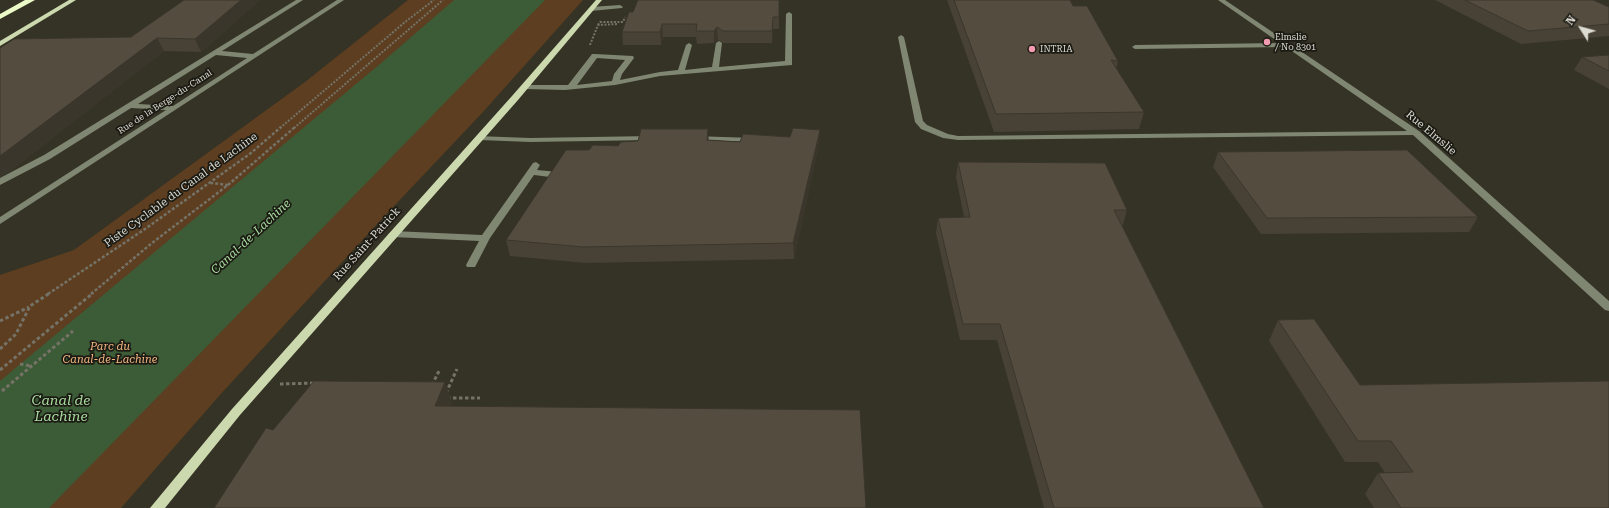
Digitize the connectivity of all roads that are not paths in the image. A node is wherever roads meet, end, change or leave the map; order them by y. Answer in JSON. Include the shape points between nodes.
{"nodes":[{"id":1,"x":31,"y":0,"type":"edge"},
{"id":2,"x":73,"y":0,"type":"edge"},
{"id":3,"x":300,"y":0,"type":"edge"},
{"id":4,"x":341,"y":0,"type":"edge"},
{"id":5,"x":599,"y":0,"type":"edge"},
{"id":6,"x":623,"y":0,"type":"edge"},
{"id":7,"x":1222,"y":0,"type":"edge"},
{"id":8,"x":620,"y":7,"type":"junction"},
{"id":9,"x":592,"y":9,"type":"junction"},
{"id":10,"x":617,"y":14,"type":"dead end"},
{"id":11,"x":790,"y":14,"type":"dead end"},
{"id":12,"x":0,"y":17,"type":"edge"},
{"id":13,"x":901,"y":37,"type":"dead end"},
{"id":14,"x":0,"y":44,"type":"edge"},
{"id":15,"x":719,"y":44,"type":"dead end"},
{"id":16,"x":689,"y":45,"type":"dead end"},
{"id":17,"x":1288,"y":45,"type":"junction"},
{"id":18,"x":1135,"y":47,"type":"dead end"},
{"id":19,"x":217,"y":53,"type":"junction"},
{"id":20,"x":255,"y":56,"type":"junction"},
{"id":21,"x":715,"y":69,"type":"junction"},
{"id":22,"x":681,"y":72,"type":"junction"},
{"id":23,"x":615,"y":83,"type":"junction"},
{"id":24,"x":525,"y":87,"type":"junction"},
{"id":25,"x":571,"y":87,"type":"junction"},
{"id":26,"x":131,"y":106,"type":"junction"},
{"id":27,"x":174,"y":108,"type":"junction"},
{"id":28,"x":1416,"y":133,"type":"junction"},
{"id":29,"x":480,"y":138,"type":"junction"},
{"id":30,"x":659,"y":138,"type":"edge"},
{"id":31,"x":690,"y":138,"type":"edge"},
{"id":32,"x":764,"y":141,"type":"edge"},
{"id":33,"x":558,"y":175,"type":"edge"},
{"id":34,"x":0,"y":182,"type":"edge"},
{"id":35,"x":0,"y":221,"type":"edge"},
{"id":36,"x":393,"y":234,"type":"junction"},
{"id":37,"x":485,"y":238,"type":"junction"},
{"id":38,"x":472,"y":264,"type":"dead end"},
{"id":39,"x":1609,"y":307,"type":"edge"},
{"id":40,"x":157,"y":508,"type":"edge"}],
"edges":[{"from":1,"to":12,"type":"highway"},
{"from":2,"to":14,"type":"main road"},
{"from":3,"to":19,"type":"street"},
{"from":4,"to":20,"type":"street","name":"Rue de la Berge-du-Canal"},
{"from":5,"to":9,"type":"main road","name":"Rue Saint-Patrick"},
{"from":6,"to":8,"type":"street"},
{"from":7,"to":17,"type":"street","name":"Rue Elmslie"},
{"from":8,"to":9,"type":"street"},
{"from":8,"to":10,"type":"street"},
{"from":9,"to":24,"type":"main road","name":"Rue Saint-Patrick"},
{"from":11,"to":21,"type":"street","via":[[789,63]]},
{"from":13,"to":28,"type":"street","via":[[919,122],[924,127],[946,136],[974,138]]},
{"from":15,"to":21,"type":"street"},
{"from":16,"to":22,"type":"street"},
{"from":17,"to":18,"type":"street"},
{"from":17,"to":28,"type":"street","name":"Rue Elmslie"},
{"from":19,"to":20,"type":"street"},
{"from":19,"to":26,"type":"street"},
{"from":20,"to":27,"type":"street","name":"Rue de la Berge-du-Canal"},
{"from":21,"to":22,"type":"street"},
{"from":22,"to":23,"type":"street"},
{"from":23,"to":25,"type":"street"},
{"from":23,"to":25,"type":"street","via":[[618,74],[630,58],[595,56]]},
{"from":24,"to":25,"type":"street"},
{"from":24,"to":29,"type":"main road","name":"Rue Saint-Patrick"},
{"from":26,"to":27,"type":"street"},
{"from":26,"to":34,"type":"street"},
{"from":27,"to":35,"type":"street","name":"Rue de la Berge-du-Canal"},
{"from":28,"to":39,"type":"street","name":"Rue Elmslie"},
{"from":29,"to":30,"type":"street"},
{"from":29,"to":36,"type":"main road","name":"Rue Saint-Patrick"},
{"from":31,"to":32,"type":"street"},
{"from":33,"to":37,"type":"street","via":[[534,169]]},
{"from":36,"to":37,"type":"street"},
{"from":36,"to":40,"type":"main road","name":"Rue Saint-Patrick","via":[[226,424]]},
{"from":37,"to":38,"type":"street"}]}
